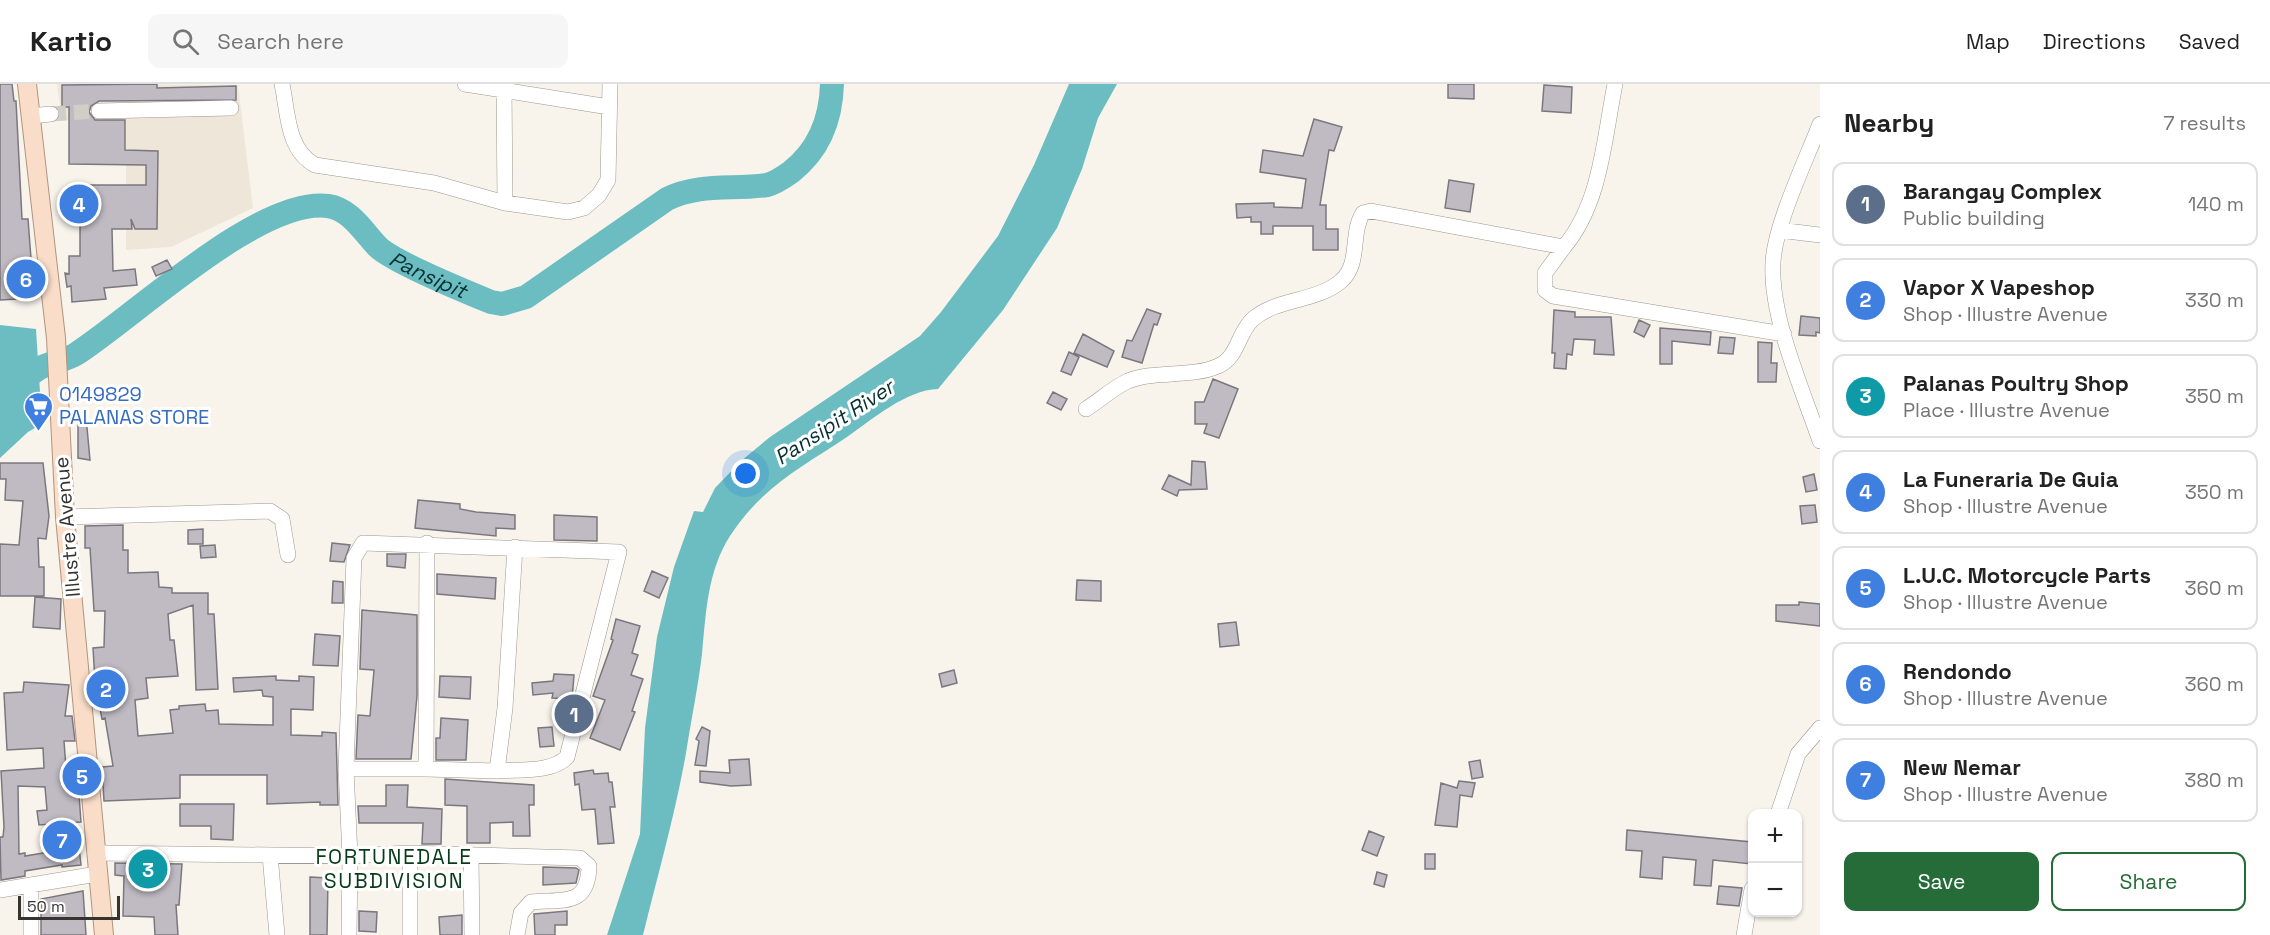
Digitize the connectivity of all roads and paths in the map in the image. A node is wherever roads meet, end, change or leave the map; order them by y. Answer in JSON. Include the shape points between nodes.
{"nodes":[{"id":1,"x":27,"y":84,"type":"edge"},
{"id":2,"x":282,"y":84,"type":"edge"},
{"id":3,"x":465,"y":84,"type":"edge"},
{"id":4,"x":610,"y":84,"type":"edge"},
{"id":5,"x":1615,"y":84,"type":"edge"},
{"id":6,"x":504,"y":87,"type":"edge"},
{"id":7,"x":609,"y":107,"type":"junction"},
{"id":8,"x":231,"y":108,"type":"dead end"},
{"id":9,"x":99,"y":111,"type":"tunnel mouth"},
{"id":10,"x":51,"y":114,"type":"tunnel mouth"},
{"id":11,"x":30,"y":116,"type":"junction"},
{"id":12,"x":1820,"y":124,"type":"edge"},
{"id":13,"x":505,"y":203,"type":"junction"},
{"id":14,"x":1779,"y":230,"type":"junction"},
{"id":15,"x":1820,"y":235,"type":"edge"},
{"id":16,"x":1564,"y":247,"type":"junction"},
{"id":17,"x":1784,"y":334,"type":"junction"},
{"id":18,"x":1086,"y":410,"type":"dead end"},
{"id":19,"x":1820,"y":441,"type":"edge"},
{"id":20,"x":65,"y":517,"type":"junction"},
{"id":21,"x":428,"y":543,"type":"junction"},
{"id":22,"x":515,"y":547,"type":"junction"},
{"id":23,"x":288,"y":555,"type":"dead end"},
{"id":24,"x":1820,"y":728,"type":"edge"},
{"id":25,"x":346,"y":769,"type":"junction"},
{"id":26,"x":426,"y":769,"type":"junction"},
{"id":27,"x":497,"y":771,"type":"junction"},
{"id":28,"x":1779,"y":809,"type":"edge"},
{"id":29,"x":95,"y":853,"type":"junction"},
{"id":30,"x":410,"y":853,"type":"junction"},
{"id":31,"x":270,"y":855,"type":"junction"},
{"id":32,"x":350,"y":856,"type":"junction"},
{"id":33,"x":471,"y":856,"type":"junction"},
{"id":34,"x":97,"y":874,"type":"junction"},
{"id":35,"x":31,"y":885,"type":"junction"},
{"id":36,"x":0,"y":890,"type":"edge"},
{"id":37,"x":1748,"y":912,"type":"edge"},
{"id":38,"x":31,"y":935,"type":"edge"},
{"id":39,"x":104,"y":935,"type":"edge"},
{"id":40,"x":277,"y":935,"type":"edge"},
{"id":41,"x":349,"y":935,"type":"edge"},
{"id":42,"x":410,"y":935,"type":"edge"},
{"id":43,"x":472,"y":935,"type":"edge"},
{"id":44,"x":517,"y":935,"type":"edge"},
{"id":45,"x":1744,"y":935,"type":"edge"}],
"edges":[{"from":1,"to":11,"type":"main road","name":"Illustre Avenue"},
{"from":2,"to":13,"type":"street","via":[[294,146],[315,165],[434,183]]},
{"from":3,"to":6,"type":"street"},
{"from":4,"to":7,"type":"street"},
{"from":5,"to":16,"type":"street","via":[[1590,207]]},
{"from":6,"to":7,"type":"street"},
{"from":6,"to":13,"type":"street"},
{"from":7,"to":13,"type":"street","via":[[608,180],[599,195],[584,208],[568,212]]},
{"from":8,"to":9,"type":"street"},
{"from":10,"to":11,"type":"street"},
{"from":11,"to":20,"type":"main road","name":"Illustre Avenue","via":[[56,338]]},
{"from":12,"to":14,"type":"street"},
{"from":14,"to":15,"type":"street"},
{"from":14,"to":17,"type":"street","via":[[1773,263]]},
{"from":16,"to":17,"type":"street","via":[[1545,273],[1545,290],[1553,296]]},
{"from":16,"to":18,"type":"street","via":[[1371,211],[1363,213],[1357,221],[1353,261],[1343,280],[1251,320],[1232,356],[1220,366],[1128,381]]},
{"from":17,"to":19,"type":"street"},
{"from":20,"to":23,"type":"street","via":[[270,511],[282,519]]},
{"from":20,"to":29,"type":"main road","name":"Illustre Avenue"},
{"from":21,"to":22,"type":"street"},
{"from":21,"to":25,"type":"street","via":[[363,543],[354,558]]},
{"from":21,"to":26,"type":"street"},
{"from":22,"to":27,"type":"street"},
{"from":22,"to":27,"type":"street","via":[[620,552],[567,757],[541,768]]},
{"from":24,"to":28,"type":"street","via":[[1798,754]]},
{"from":25,"to":26,"type":"street"},
{"from":25,"to":32,"type":"street"},
{"from":26,"to":27,"type":"street"},
{"from":29,"to":31,"type":"street"},
{"from":29,"to":34,"type":"main road","name":"Illustre Avenue"},
{"from":30,"to":32,"type":"street"},
{"from":30,"to":33,"type":"street"},
{"from":30,"to":42,"type":"street"},
{"from":31,"to":32,"type":"street"},
{"from":31,"to":40,"type":"street"},
{"from":32,"to":41,"type":"street"},
{"from":33,"to":43,"type":"street"},
{"from":33,"to":44,"type":"street","via":[[580,858],[590,866],[584,892],[575,899],[531,902],[521,913]]},
{"from":34,"to":35,"type":"street"},
{"from":34,"to":39,"type":"main road","name":"Illustre Avenue"},
{"from":35,"to":36,"type":"street"},
{"from":35,"to":38,"type":"street"},
{"from":37,"to":45,"type":"street"}]}
